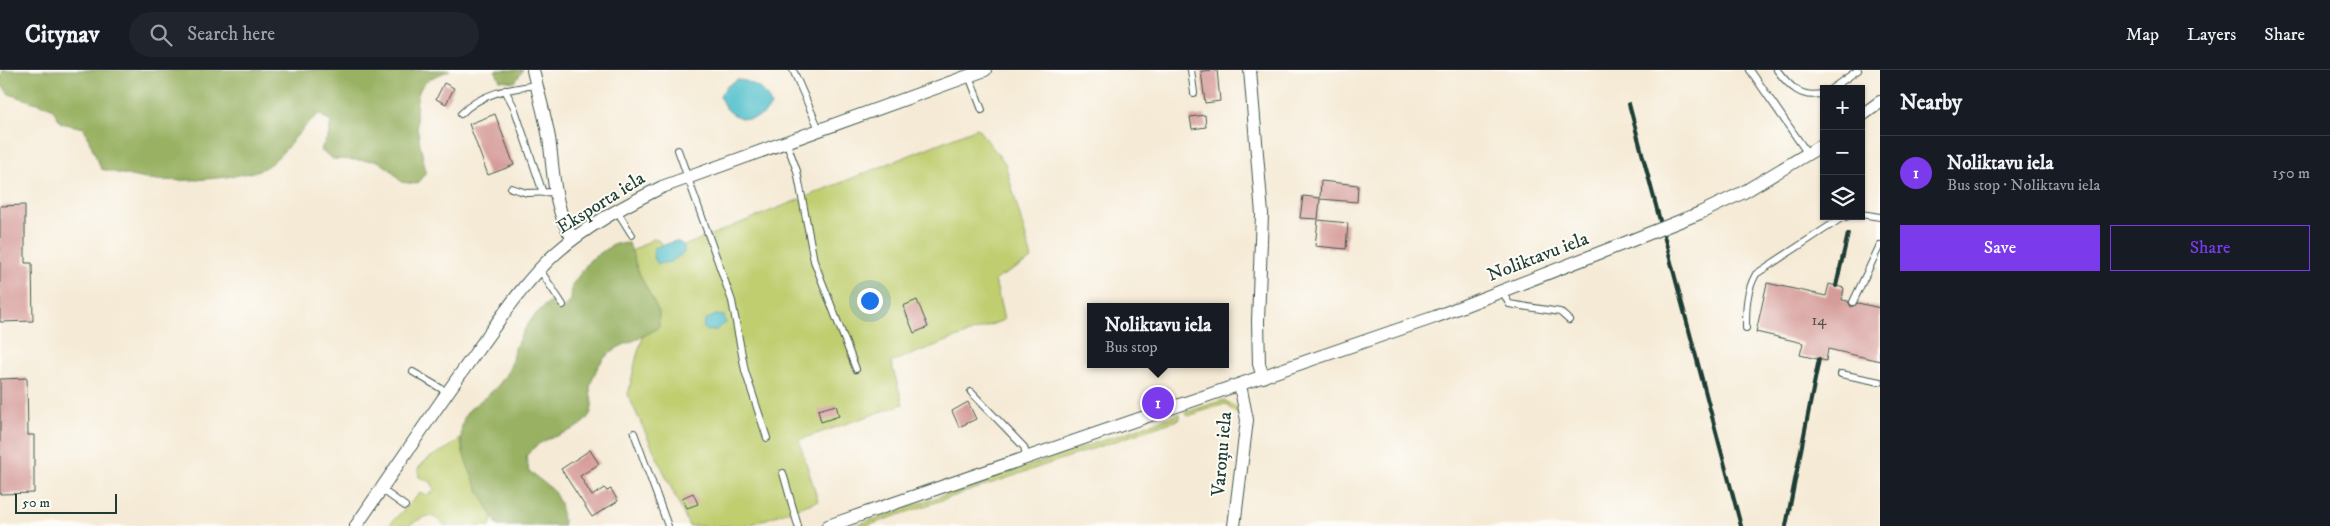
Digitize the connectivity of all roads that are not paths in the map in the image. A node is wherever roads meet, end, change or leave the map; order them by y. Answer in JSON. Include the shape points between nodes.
{"nodes":[{"id":1,"x":532,"y":70,"type":"edge"},
{"id":2,"x":793,"y":70,"type":"edge"},
{"id":3,"x":985,"y":70,"type":"edge"},
{"id":4,"x":1191,"y":70,"type":"edge"},
{"id":5,"x":1250,"y":70,"type":"edge"},
{"id":6,"x":1750,"y":70,"type":"edge"},
{"id":7,"x":1778,"y":70,"type":"edge"},
{"id":8,"x":1858,"y":70,"type":"edge"},
{"id":9,"x":970,"y":76,"type":"junction"},
{"id":10,"x":536,"y":85,"type":"junction"},
{"id":11,"x":1837,"y":85,"type":"edge"},
{"id":12,"x":504,"y":90,"type":"junction"},
{"id":13,"x":1194,"y":93,"type":"dead end"},
{"id":14,"x":1820,"y":94,"type":"edge"},
{"id":15,"x":1880,"y":102,"type":"edge"},
{"id":16,"x":982,"y":110,"type":"dead end"},
{"id":17,"x":1865,"y":113,"type":"edge"},
{"id":18,"x":461,"y":114,"type":"dead end"},
{"id":19,"x":819,"y":129,"type":"junction"},
{"id":20,"x":786,"y":141,"type":"junction"},
{"id":21,"x":1820,"y":146,"type":"edge"},
{"id":22,"x":678,"y":150,"type":"dead end"},
{"id":23,"x":1808,"y":154,"type":"junction"},
{"id":24,"x":688,"y":177,"type":"junction"},
{"id":25,"x":511,"y":188,"type":"dead end"},
{"id":26,"x":549,"y":192,"type":"junction"},
{"id":27,"x":617,"y":211,"type":"junction"},
{"id":28,"x":1865,"y":215,"type":"edge"},
{"id":29,"x":1880,"y":217,"type":"edge"},
{"id":30,"x":1837,"y":220,"type":"edge"},
{"id":31,"x":632,"y":236,"type":"dead end"},
{"id":32,"x":573,"y":239,"type":"junction"},
{"id":33,"x":1880,"y":245,"type":"edge"},
{"id":34,"x":540,"y":270,"type":"junction"},
{"id":35,"x":1503,"y":292,"type":"junction"},
{"id":36,"x":1853,"y":302,"type":"dead end"},
{"id":37,"x":562,"y":305,"type":"dead end"},
{"id":38,"x":1569,"y":320,"type":"dead end"},
{"id":39,"x":1746,"y":328,"type":"dead end"},
{"id":40,"x":856,"y":369,"type":"dead end"},
{"id":41,"x":413,"y":372,"type":"dead end"},
{"id":42,"x":1841,"y":374,"type":"dead end"},
{"id":43,"x":1263,"y":378,"type":"junction"},
{"id":44,"x":1880,"y":382,"type":"edge"},
{"id":45,"x":1240,"y":385,"type":"junction"},
{"id":46,"x":447,"y":392,"type":"junction"},
{"id":47,"x":971,"y":392,"type":"dead end"},
{"id":48,"x":634,"y":433,"type":"dead end"},
{"id":49,"x":767,"y":438,"type":"dead end"},
{"id":50,"x":1027,"y":458,"type":"junction"},
{"id":51,"x":783,"y":473,"type":"dead end"},
{"id":52,"x":381,"y":489,"type":"junction"},
{"id":53,"x":404,"y":506,"type":"dead end"},
{"id":54,"x":356,"y":526,"type":"edge"},
{"id":55,"x":668,"y":526,"type":"edge"},
{"id":56,"x":798,"y":526,"type":"edge"},
{"id":57,"x":828,"y":526,"type":"edge"},
{"id":58,"x":1234,"y":526,"type":"edge"}],
"edges":[{"from":1,"to":10,"type":"street"},
{"from":2,"to":19,"type":"lane"},
{"from":3,"to":9,"type":"street","name":"Eksporta iela"},
{"from":4,"to":13,"type":"lane"},
{"from":5,"to":43,"type":"street","via":[[1262,214],[1258,320],[1259,364]]},
{"from":6,"to":23,"type":"lane"},
{"from":7,"to":14,"type":"lane","via":[[1798,92]]},
{"from":8,"to":11,"type":"lane"},
{"from":9,"to":16,"type":"lane"},
{"from":9,"to":19,"type":"street","name":"Eksporta iela"},
{"from":10,"to":12,"type":"lane"},
{"from":10,"to":26,"type":"street","via":[[549,138]]},
{"from":12,"to":18,"type":"lane","via":[[470,105]]},
{"from":12,"to":26,"type":"lane"},
{"from":15,"to":17,"type":"street"},
{"from":19,"to":20,"type":"street","name":"Eksporta iela"},
{"from":20,"to":24,"type":"street","name":"Eksporta iela"},
{"from":20,"to":40,"type":"lane","via":[[797,171],[814,261]]},
{"from":21,"to":23,"type":"street","name":"Noliktavu iela"},
{"from":22,"to":24,"type":"lane"},
{"from":23,"to":35,"type":"street","name":"Noliktavu iela","bridge":true,"via":[[1744,192],[1700,213]]},
{"from":24,"to":27,"type":"street","name":"Eksporta iela"},
{"from":24,"to":49,"type":"lane","via":[[732,301],[745,371]]},
{"from":25,"to":26,"type":"lane","via":[[527,193]]},
{"from":26,"to":32,"type":"street"},
{"from":27,"to":31,"type":"lane"},
{"from":27,"to":32,"type":"street","name":"Eksporta iela"},
{"from":28,"to":29,"type":"lane"},
{"from":30,"to":39,"type":"lane","via":[[1756,274],[1746,300]]},
{"from":32,"to":34,"type":"street","name":"Eksporta iela"},
{"from":33,"to":36,"type":"lane"},
{"from":34,"to":37,"type":"lane"},
{"from":34,"to":46,"type":"street","name":"Eksporta iela"},
{"from":35,"to":38,"type":"lane","via":[[1509,304],[1560,312]]},
{"from":35,"to":43,"type":"street","name":"Noliktavu iela"},
{"from":41,"to":46,"type":"lane"},
{"from":42,"to":44,"type":"lane"},
{"from":43,"to":45,"type":"street","name":"Noliktavu iela"},
{"from":45,"to":50,"type":"street","name":"Noliktavu iela"},
{"from":45,"to":58,"type":"street","name":"Varoņu iela","via":[[1247,420]]},
{"from":46,"to":52,"type":"street","name":"Eksporta iela"},
{"from":47,"to":50,"type":"lane","via":[[1024,447]]},
{"from":48,"to":55,"type":"lane"},
{"from":50,"to":57,"type":"street","name":"Noliktavu iela"},
{"from":51,"to":56,"type":"lane"},
{"from":52,"to":53,"type":"lane"},
{"from":52,"to":54,"type":"street","name":"Eksporta iela"}]}
